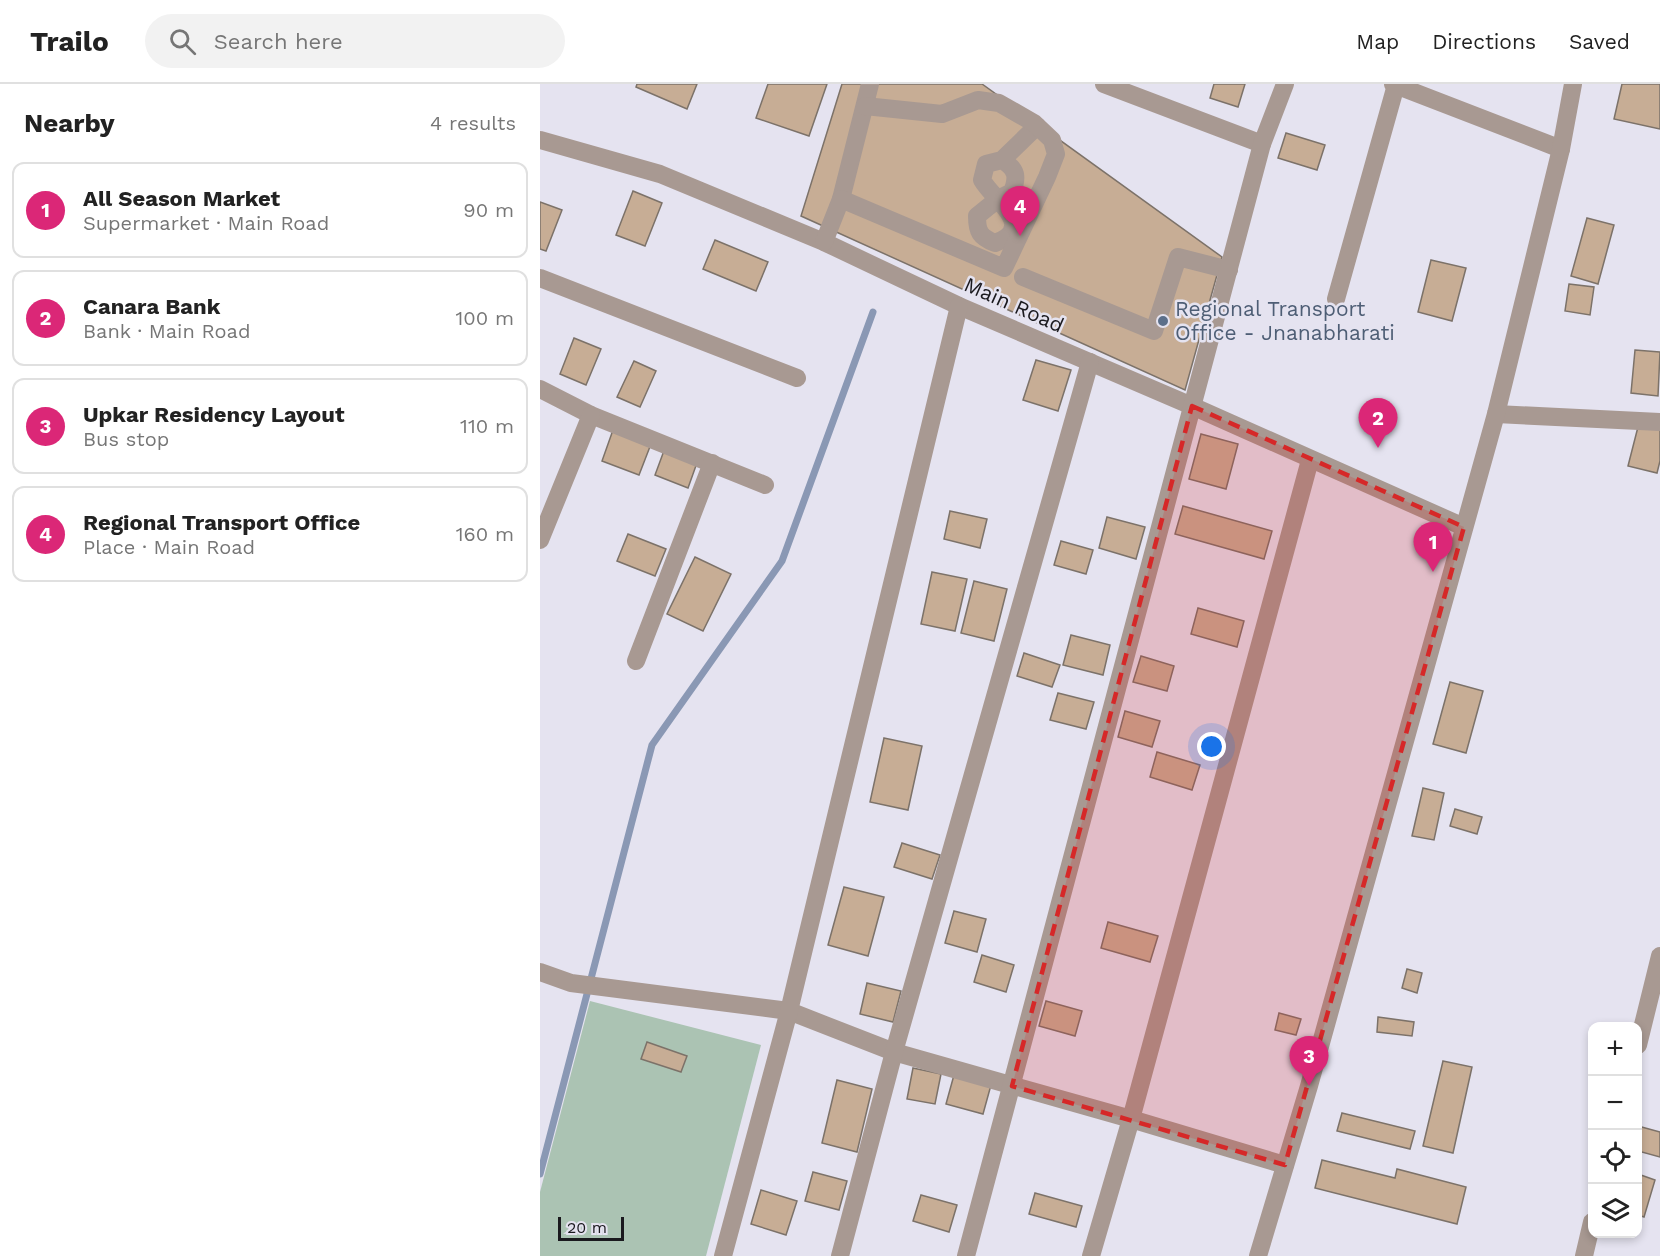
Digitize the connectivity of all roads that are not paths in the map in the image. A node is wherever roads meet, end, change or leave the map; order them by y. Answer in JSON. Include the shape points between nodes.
{"nodes":[{"id":1,"x":870,"y":84,"type":"edge"},
{"id":2,"x":1104,"y":84,"type":"edge"},
{"id":3,"x":1285,"y":84,"type":"edge"},
{"id":4,"x":1573,"y":84,"type":"edge"},
{"id":5,"x":1394,"y":85,"type":"edge"},
{"id":6,"x":865,"y":106,"type":"junction"},
{"id":7,"x":1037,"y":126,"type":"junction"},
{"id":8,"x":540,"y":140,"type":"edge"},
{"id":9,"x":1262,"y":144,"type":"junction"},
{"id":10,"x":1561,"y":149,"type":"junction"},
{"id":11,"x":1002,"y":160,"type":"junction"},
{"id":12,"x":841,"y":199,"type":"junction"},
{"id":13,"x":998,"y":199,"type":"junction"},
{"id":14,"x":1015,"y":235,"type":"junction"},
{"id":15,"x":824,"y":242,"type":"junction"},
{"id":16,"x":1229,"y":270,"type":"junction"},
{"id":17,"x":540,"y":278,"type":"edge"},
{"id":18,"x":1023,"y":278,"type":"dead end"},
{"id":19,"x":1336,"y":299,"type":"dead end"},
{"id":20,"x":959,"y":306,"type":"junction"},
{"id":21,"x":1090,"y":362,"type":"junction"},
{"id":22,"x":797,"y":378,"type":"dead end"},
{"id":23,"x":540,"y":389,"type":"edge"},
{"id":24,"x":1192,"y":406,"type":"junction"},
{"id":25,"x":1496,"y":414,"type":"junction"},
{"id":26,"x":591,"y":415,"type":"junction"},
{"id":27,"x":1660,"y":422,"type":"edge"},
{"id":28,"x":1310,"y":460,"type":"junction"},
{"id":29,"x":712,"y":463,"type":"junction"},
{"id":30,"x":765,"y":485,"type":"dead end"},
{"id":31,"x":1464,"y":527,"type":"junction"},
{"id":32,"x":540,"y":540,"type":"edge"},
{"id":33,"x":636,"y":661,"type":"dead end"},
{"id":34,"x":1660,"y":956,"type":"edge"},
{"id":35,"x":540,"y":972,"type":"edge"},
{"id":36,"x":789,"y":1011,"type":"junction"},
{"id":37,"x":1642,"y":1029,"type":"edge"},
{"id":38,"x":894,"y":1052,"type":"junction"},
{"id":39,"x":1012,"y":1086,"type":"junction"},
{"id":40,"x":1131,"y":1119,"type":"junction"},
{"id":41,"x":1285,"y":1165,"type":"junction"},
{"id":42,"x":1589,"y":1238,"type":"edge"},
{"id":43,"x":723,"y":1256,"type":"edge"},
{"id":44,"x":840,"y":1256,"type":"edge"},
{"id":45,"x":966,"y":1256,"type":"edge"},
{"id":46,"x":1091,"y":1256,"type":"edge"},
{"id":47,"x":1258,"y":1256,"type":"edge"},
{"id":48,"x":1584,"y":1256,"type":"edge"}],
"edges":[{"from":1,"to":6,"type":"street"},
{"from":2,"to":9,"type":"street"},
{"from":3,"to":9,"type":"street"},
{"from":4,"to":10,"type":"street"},
{"from":5,"to":10,"type":"street"},
{"from":5,"to":19,"type":"street"},
{"from":6,"to":7,"type":"street","via":[[942,114],[978,100],[999,103]]},
{"from":6,"to":12,"type":"street"},
{"from":7,"to":11,"type":"street"},
{"from":7,"to":14,"type":"street","via":[[1052,140],[1056,154]]},
{"from":8,"to":15,"type":"street","name":"Main Road","via":[[660,174]]},
{"from":9,"to":16,"type":"street"},
{"from":10,"to":25,"type":"street"},
{"from":11,"to":13,"type":"street","via":[[1014,171],[1016,182],[1012,192]]},
{"from":11,"to":13,"type":"street","via":[[986,164],[982,180]]},
{"from":12,"to":14,"type":"street","via":[[1004,268]]},
{"from":12,"to":15,"type":"street"},
{"from":13,"to":14,"type":"street","via":[[1014,221]]},
{"from":13,"to":14,"type":"street","via":[[977,216],[977,229],[995,243]]},
{"from":15,"to":20,"type":"street","name":"Main Road"},
{"from":16,"to":18,"type":"street","via":[[1178,257],[1154,331]]},
{"from":16,"to":24,"type":"street"},
{"from":17,"to":22,"type":"street"},
{"from":20,"to":21,"type":"street","name":"Main Road"},
{"from":20,"to":36,"type":"street"},
{"from":21,"to":24,"type":"street","name":"Main Road"},
{"from":21,"to":38,"type":"street"},
{"from":23,"to":26,"type":"street"},
{"from":24,"to":28,"type":"street","name":"Main Road"},
{"from":24,"to":39,"type":"street"},
{"from":25,"to":27,"type":"street"},
{"from":25,"to":31,"type":"street"},
{"from":26,"to":29,"type":"street"},
{"from":26,"to":32,"type":"street"},
{"from":28,"to":31,"type":"street","name":"Main Road"},
{"from":28,"to":40,"type":"street"},
{"from":29,"to":30,"type":"street"},
{"from":29,"to":33,"type":"street"},
{"from":31,"to":41,"type":"street"},
{"from":34,"to":37,"type":"street"},
{"from":35,"to":36,"type":"street","via":[[571,983]]},
{"from":36,"to":38,"type":"street"},
{"from":36,"to":43,"type":"street"},
{"from":38,"to":39,"type":"street"},
{"from":38,"to":44,"type":"street"},
{"from":39,"to":40,"type":"street"},
{"from":39,"to":45,"type":"street"},
{"from":40,"to":41,"type":"street"},
{"from":40,"to":46,"type":"street"},
{"from":41,"to":47,"type":"street"},
{"from":42,"to":48,"type":"street"}]}
